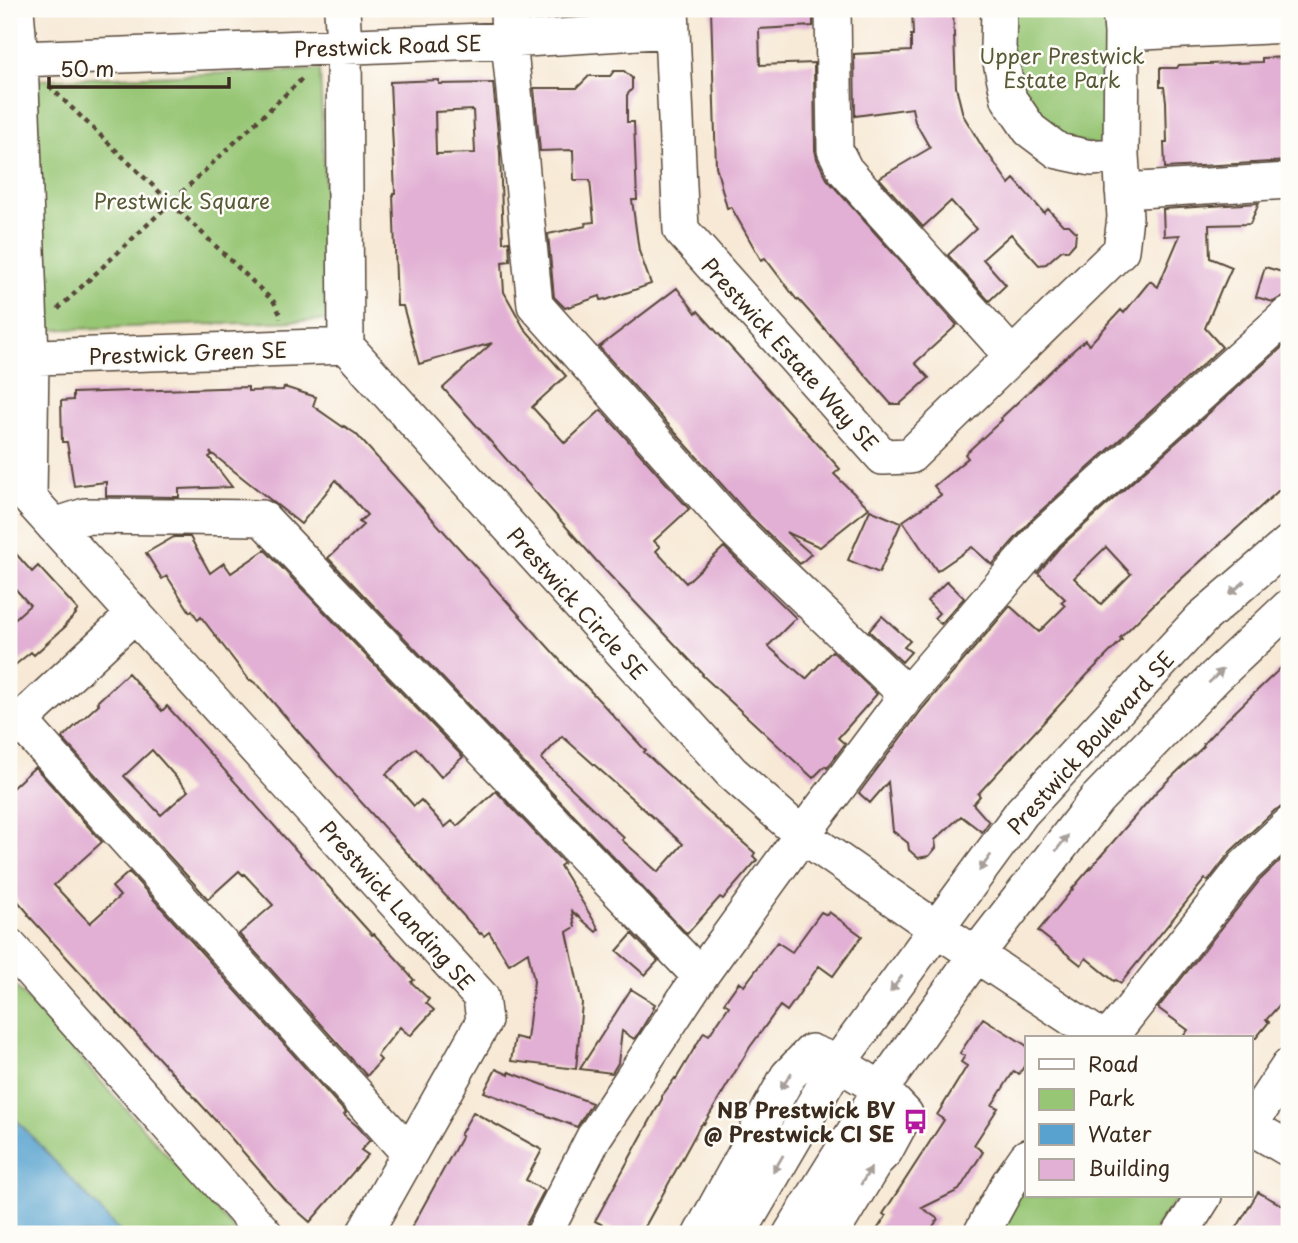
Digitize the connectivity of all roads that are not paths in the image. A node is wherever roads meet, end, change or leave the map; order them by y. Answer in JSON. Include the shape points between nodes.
{"nodes":[{"id":1,"x":16,"y":9,"type":"edge"},
{"id":2,"x":342,"y":9,"type":"edge"},
{"id":3,"x":832,"y":9,"type":"edge"},
{"id":4,"x":999,"y":9,"type":"edge"},
{"id":5,"x":671,"y":20,"type":"edge"},
{"id":6,"x":1121,"y":21,"type":"edge"},
{"id":7,"x":509,"y":25,"type":"edge"},
{"id":8,"x":1289,"y":25,"type":"edge"},
{"id":9,"x":339,"y":47,"type":"junction"},
{"id":10,"x":20,"y":59,"type":"junction"},
{"id":11,"x":1121,"y":155,"type":"junction"},
{"id":12,"x":1289,"y":181,"type":"edge"},
{"id":13,"x":1123,"y":191,"type":"junction"},
{"id":14,"x":1289,"y":314,"type":"edge"},
{"id":15,"x":346,"y":346,"type":"junction"},
{"id":16,"x":23,"y":350,"type":"edge"},
{"id":17,"x":1012,"y":356,"type":"junction"},
{"id":18,"x":19,"y":507,"type":"edge"},
{"id":19,"x":54,"y":526,"type":"junction"},
{"id":20,"x":1289,"y":543,"type":"edge"},
{"id":21,"x":1289,"y":607,"type":"edge"},
{"id":22,"x":135,"y":614,"type":"junction"},
{"id":23,"x":906,"y":695,"type":"junction"},
{"id":24,"x":15,"y":726,"type":"edge"},
{"id":25,"x":1289,"y":825,"type":"edge"},
{"id":26,"x":802,"y":835,"type":"junction"},
{"id":27,"x":937,"y":929,"type":"junction"},
{"id":28,"x":9,"y":946,"type":"edge"},
{"id":29,"x":976,"y":955,"type":"junction"},
{"id":30,"x":700,"y":976,"type":"junction"},
{"id":31,"x":1099,"y":1036,"type":"edge"},
{"id":32,"x":1111,"y":1036,"type":"edge"},
{"id":33,"x":838,"y":1063,"type":"junction"},
{"id":34,"x":1289,"y":1066,"type":"edge"},
{"id":35,"x":881,"y":1089,"type":"junction"},
{"id":36,"x":1252,"y":1123,"type":"edge"},
{"id":37,"x":1252,"y":1126,"type":"edge"},
{"id":38,"x":1289,"y":1149,"type":"edge"},
{"id":39,"x":409,"y":1153,"type":"junction"},
{"id":40,"x":1025,"y":1160,"type":"edge"},
{"id":41,"x":1203,"y":1198,"type":"edge"},
{"id":42,"x":265,"y":1234,"type":"edge"},
{"id":43,"x":364,"y":1234,"type":"edge"},
{"id":44,"x":544,"y":1234,"type":"edge"},
{"id":45,"x":701,"y":1234,"type":"edge"},
{"id":46,"x":738,"y":1234,"type":"edge"},
{"id":47,"x":791,"y":1234,"type":"edge"},
{"id":48,"x":831,"y":1234,"type":"edge"},
{"id":49,"x":981,"y":1234,"type":"edge"},
{"id":50,"x":1180,"y":1234,"type":"edge"}],
"edges":[{"from":1,"to":10,"type":"street","name":"Prestwick Landing SE"},
{"from":2,"to":9,"type":"street"},
{"from":3,"to":17,"type":"street","via":[[835,150],[845,170]]},
{"from":4,"to":11,"type":"street","via":[[998,48],[1009,99],[1030,130],[1058,151],[1091,158]]},
{"from":5,"to":7,"type":"street","name":"Prestwick Road SE"},
{"from":5,"to":17,"type":"street","name":"Prestwick Estate Way SE","via":[[681,230],[883,457],[911,456]]},
{"from":6,"to":8,"type":"street"},
{"from":6,"to":11,"type":"street","name":"Prestwick Estate Way SE"},
{"from":7,"to":9,"type":"street","name":"Prestwick Road SE"},
{"from":7,"to":23,"type":"street","via":[[535,305],[733,528]]},
{"from":9,"to":10,"type":"street","name":"Prestwick Road SE"},
{"from":9,"to":15,"type":"street"},
{"from":10,"to":16,"type":"street","name":"Prestwick Landing SE"},
{"from":11,"to":13,"type":"street","name":"Prestwick Estate Way SE"},
{"from":12,"to":13,"type":"street"},
{"from":13,"to":17,"type":"street","name":"Prestwick Estate Way SE","via":[[1121,250]]},
{"from":14,"to":23,"type":"street","via":[[1046,533]]},
{"from":15,"to":16,"type":"street","name":"Prestwick Green SE"},
{"from":15,"to":26,"type":"street","name":"Prestwick Circle SE","via":[[731,772]]},
{"from":16,"to":18,"type":"street","name":"Prestwick Landing SE"},
{"from":18,"to":19,"type":"street","name":"Prestwick Landing SE"},
{"from":19,"to":22,"type":"street","name":"Prestwick Landing SE"},
{"from":19,"to":30,"type":"street","via":[[85,516],[262,518]]},
{"from":20,"to":27,"type":"street","name":"Prestwick Boulevard SE","one_way":true,"via":[[1202,618],[1022,811]]},
{"from":29,"to":21,"type":"street","name":"Prestwick Boulevard SE","one_way":true,"via":[[1097,799]]},
{"from":22,"to":24,"type":"street"},
{"from":22,"to":39,"type":"street","name":"Prestwick Landing SE","via":[[481,997],[484,1021]]},
{"from":23,"to":26,"type":"street"},
{"from":24,"to":39,"type":"street"},
{"from":25,"to":32,"type":"street","via":[[1245,866]]},
{"from":26,"to":27,"type":"street","name":"Prestwick Circle SE"},
{"from":26,"to":30,"type":"street"},
{"from":27,"to":29,"type":"street","name":"Prestwick Circle SE"},
{"from":27,"to":33,"type":"street","name":"Prestwick Boulevard SE","one_way":true},
{"from":28,"to":42,"type":"street"},
{"from":29,"to":31,"type":"street","name":"Prestwick Circle SE"},
{"from":29,"to":35,"type":"street","name":"Prestwick Boulevard SE"},
{"from":30,"to":44,"type":"street","via":[[594,1137]]},
{"from":33,"to":35,"type":"street"},
{"from":33,"to":45,"type":"street","one_way":true,"via":[[811,1052],[788,1076]]},
{"from":33,"to":46,"type":"street","name":"Prestwick Boulevard SE","one_way":true},
{"from":34,"to":36,"type":"street"},
{"from":35,"to":47,"type":"street","name":"Prestwick Boulevard SE"},
{"from":48,"to":35,"type":"street","one_way":true,"via":[[905,1114]]},
{"from":37,"to":38,"type":"street"},
{"from":39,"to":43,"type":"street","name":"Prestwick Landing SE"},
{"from":40,"to":49,"type":"street"},
{"from":41,"to":50,"type":"street"}]}
